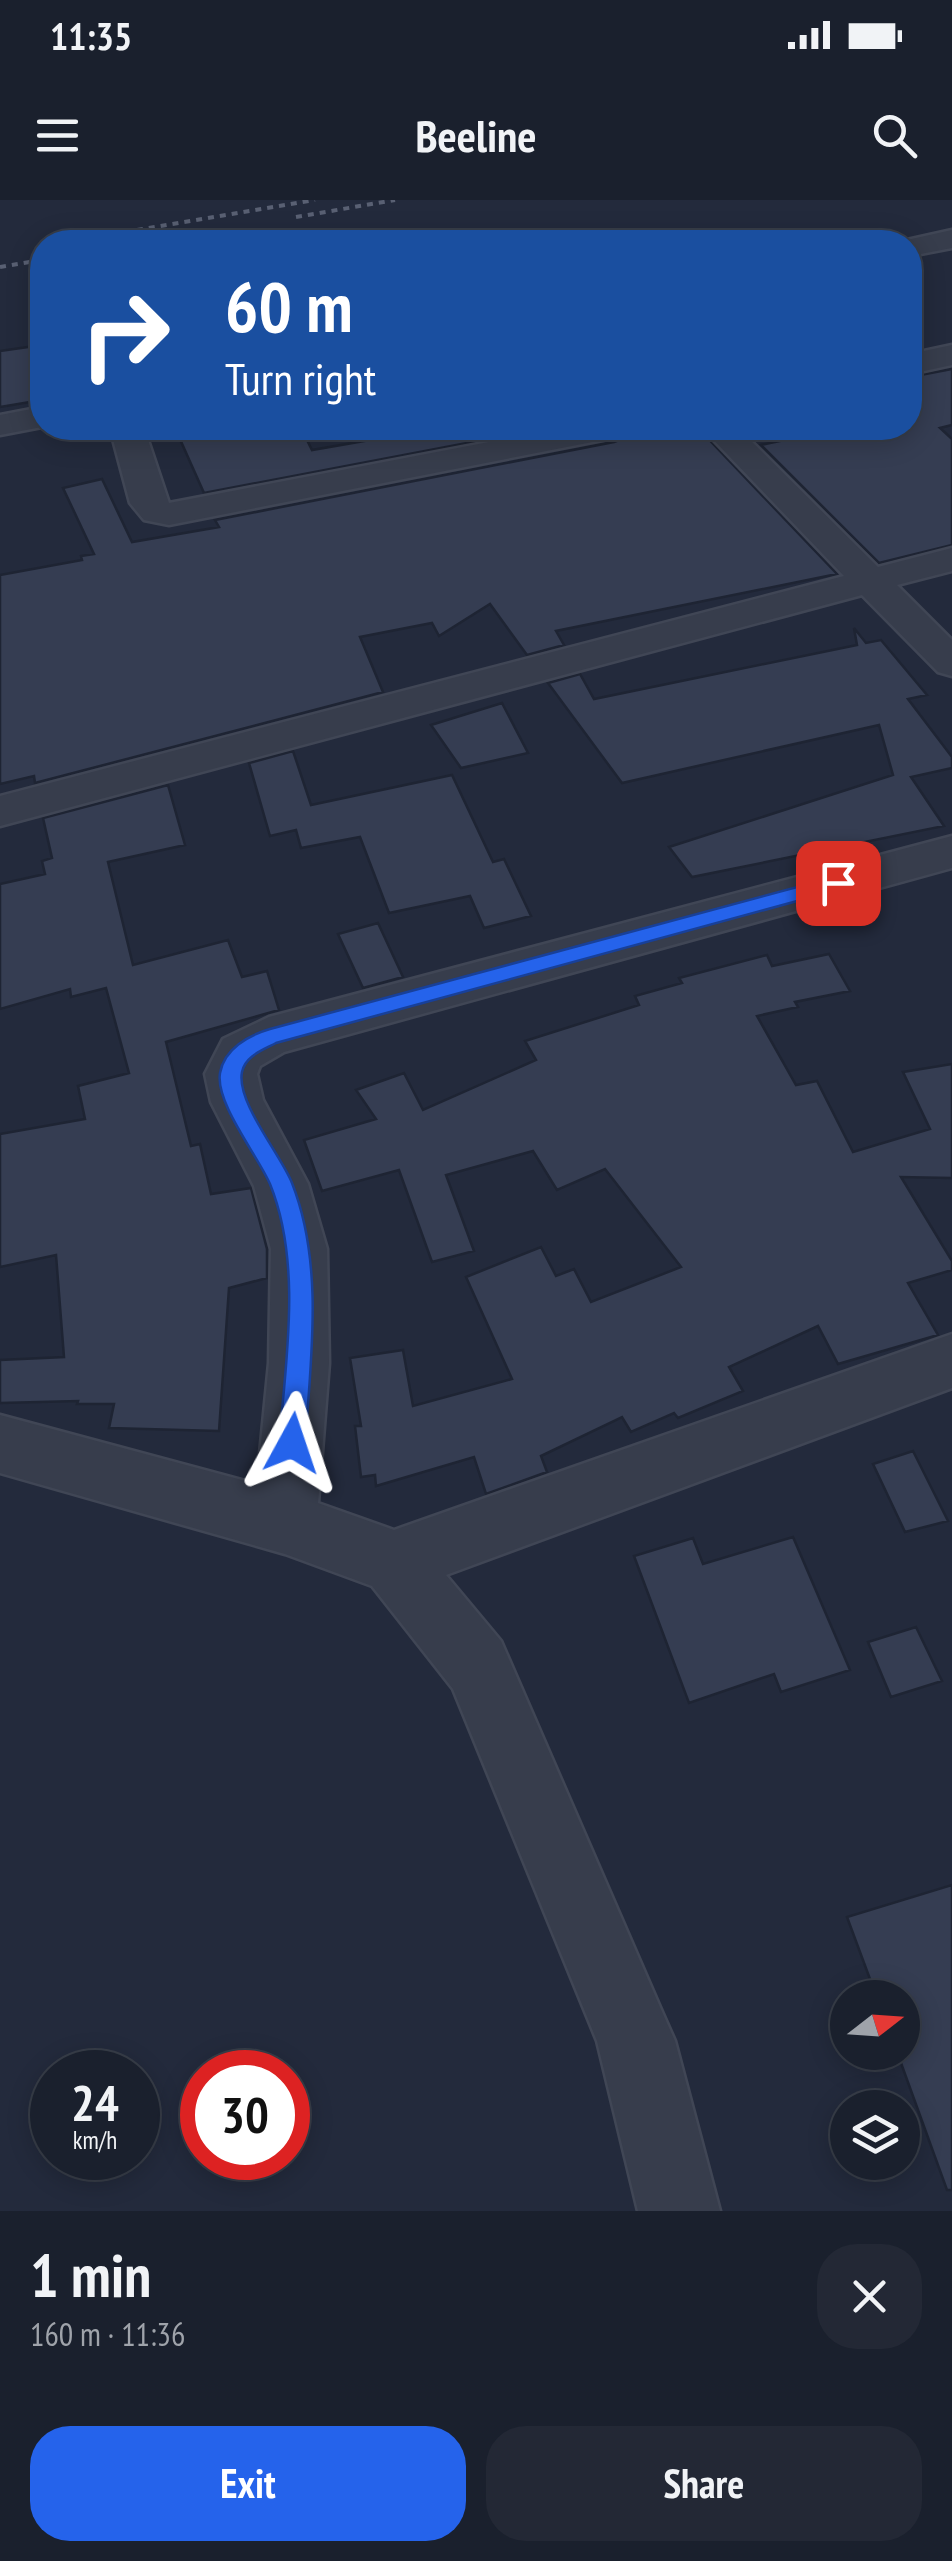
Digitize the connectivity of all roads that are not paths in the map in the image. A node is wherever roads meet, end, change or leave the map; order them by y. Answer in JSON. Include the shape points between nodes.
{"nodes":[{"id":1,"x":952,"y":239,"type":"edge"},
{"id":2,"x":922,"y":245,"type":"edge"},
{"id":3,"x":952,"y":355,"type":"edge"},
{"id":4,"x":922,"y":361,"type":"edge"},
{"id":5,"x":30,"y":419,"type":"edge"},
{"id":6,"x":0,"y":425,"type":"edge"},
{"id":7,"x":130,"y":440,"type":"edge"},
{"id":8,"x":551,"y":440,"type":"edge"},
{"id":9,"x":731,"y":440,"type":"edge"},
{"id":10,"x":952,"y":559,"type":"edge"},
{"id":11,"x":869,"y":581,"type":"junction"},
{"id":12,"x":952,"y":663,"type":"edge"},
{"id":13,"x":0,"y":811,"type":"edge"},
{"id":14,"x":952,"y":852,"type":"edge"},
{"id":15,"x":952,"y":1361,"type":"edge"},
{"id":16,"x":0,"y":1444,"type":"edge"},
{"id":17,"x":285,"y":1523,"type":"junction"},
{"id":18,"x":394,"y":1562,"type":"junction"},
{"id":19,"x":679,"y":2211,"type":"edge"}],
"edges":[{"from":1,"to":2,"type":"street"},
{"from":3,"to":4,"type":"street"},
{"from":5,"to":6,"type":"street"},
{"from":7,"to":8,"type":"street","via":[[148,503],[169,514]]},
{"from":9,"to":11,"type":"street"},
{"from":10,"to":11,"type":"street"},
{"from":11,"to":12,"type":"street"},
{"from":11,"to":13,"type":"street"},
{"from":14,"to":17,"type":"street","via":[[270,1037],[240,1053],[230,1074],[237,1102],[281,1184],[299,1249]]},
{"from":15,"to":18,"type":"street"},
{"from":16,"to":17,"type":"street"},
{"from":17,"to":18,"type":"street"},
{"from":18,"to":19,"type":"street","via":[[476,1665],[636,2042]]}]}
